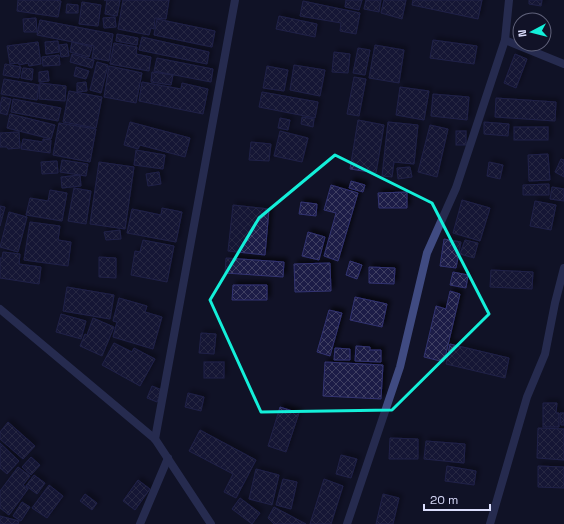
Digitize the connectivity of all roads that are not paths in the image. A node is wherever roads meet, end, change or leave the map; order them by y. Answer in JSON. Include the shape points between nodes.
{"nodes":[{"id":1,"x":235,"y":0,"type":"edge"},
{"id":2,"x":509,"y":0,"type":"edge"},
{"id":3,"x":505,"y":40,"type":"junction"},
{"id":4,"x":564,"y":64,"type":"edge"},
{"id":5,"x":564,"y":268,"type":"edge"},
{"id":6,"x":0,"y":309,"type":"edge"},
{"id":7,"x":155,"y":439,"type":"junction"},
{"id":8,"x":168,"y":458,"type":"junction"},
{"id":9,"x":140,"y":524,"type":"edge"},
{"id":10,"x":211,"y":524,"type":"edge"},
{"id":11,"x":347,"y":524,"type":"edge"},
{"id":12,"x":490,"y":524,"type":"edge"}],
"edges":[{"from":1,"to":7,"type":"street"},
{"from":2,"to":3,"type":"street"},
{"from":3,"to":4,"type":"street"},
{"from":3,"to":11,"type":"street","via":[[456,188],[426,253],[400,367]]},
{"from":5,"to":12,"type":"street","via":[[545,354],[527,398]]},
{"from":6,"to":7,"type":"street"},
{"from":7,"to":8,"type":"street"},
{"from":8,"to":9,"type":"street"},
{"from":8,"to":10,"type":"street"}]}
